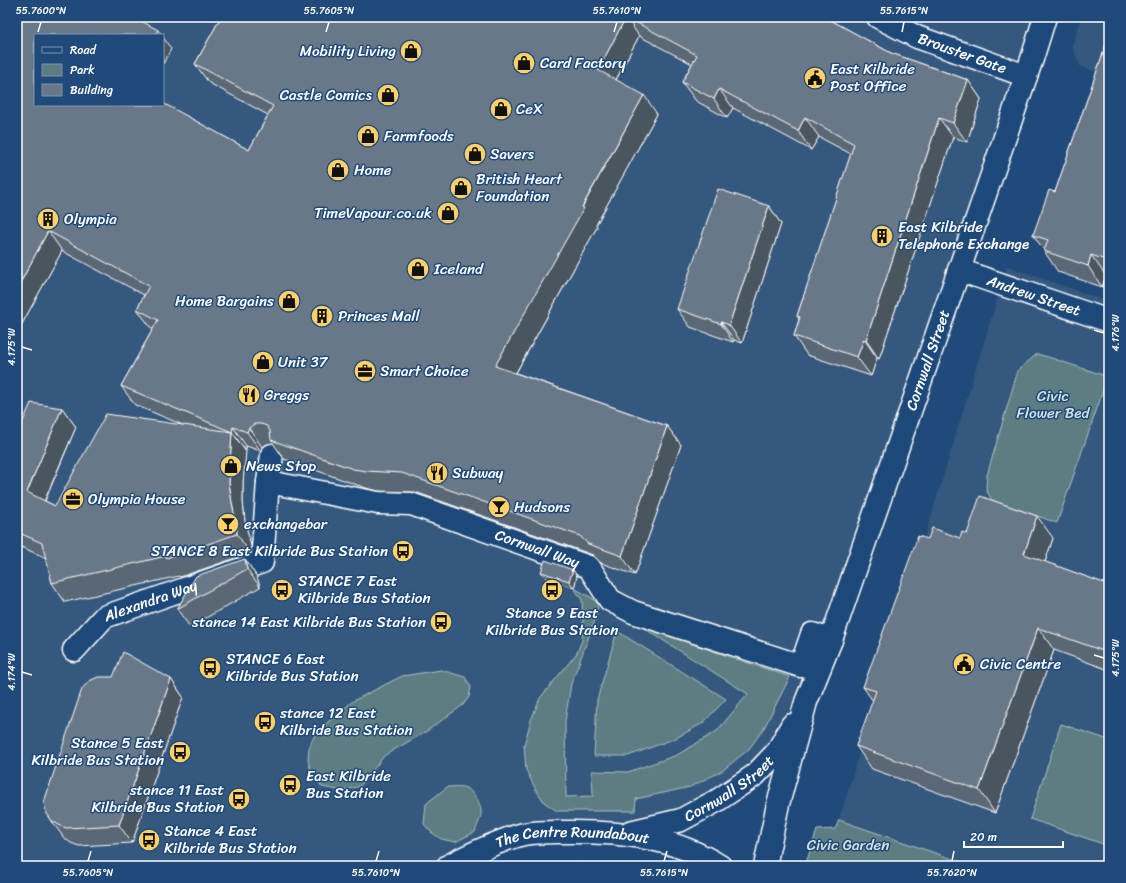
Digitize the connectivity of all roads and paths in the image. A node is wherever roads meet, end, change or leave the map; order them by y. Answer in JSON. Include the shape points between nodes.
{"nodes":[{"id":1,"x":878,"y":17,"type":"edge"},
{"id":2,"x":1045,"y":17,"type":"edge"},
{"id":3,"x":1026,"y":76,"type":"junction"},
{"id":4,"x":959,"y":270,"type":"junction"},
{"id":5,"x":1109,"y":321,"type":"edge"},
{"id":6,"x":272,"y":455,"type":"edge"},
{"id":7,"x":268,"y":482,"type":"junction"},
{"id":8,"x":831,"y":640,"type":"junction"},
{"id":9,"x":74,"y":650,"type":"dead end"},
{"id":10,"x":806,"y":702,"type":"junction"},
{"id":11,"x":621,"y":834,"type":"junction"},
{"id":12,"x":448,"y":866,"type":"edge"},
{"id":13,"x":720,"y":866,"type":"edge"},
{"id":14,"x":765,"y":866,"type":"edge"}],
"edges":[{"from":1,"to":3,"type":"street","name":"Brouster Gate","via":[[917,38]]},
{"from":2,"to":3,"type":"street","name":"Cornwall Street"},
{"from":3,"to":4,"type":"street","name":"Cornwall Street"},
{"from":4,"to":5,"type":"street","name":"Andrew Street"},
{"from":4,"to":8,"type":"street","name":"Cornwall Street"},
{"from":6,"to":7,"type":"street"},
{"from":7,"to":8,"type":"street","name":"Cornwall Way","via":[[378,503],[411,504],[589,567],[610,600],[633,612],[801,666],[812,634]]},
{"from":7,"to":9,"type":"street","name":"Alexandra Way","via":[[262,562],[104,617]]},
{"from":8,"to":10,"type":"street","name":"Cornwall Street"},
{"from":10,"to":11,"type":"street","name":"Cornwall Street","via":[[777,752],[755,775],[718,800],[681,820]]},
{"from":10,"to":14,"type":"street","name":"Cornwall Street","via":[[778,804]]},
{"from":11,"to":12,"type":"street","name":"The Centre Roundabout","via":[[524,834],[495,843]]},
{"from":11,"to":13,"type":"street","name":"The Centre Roundabout","via":[[675,845]]}]}
